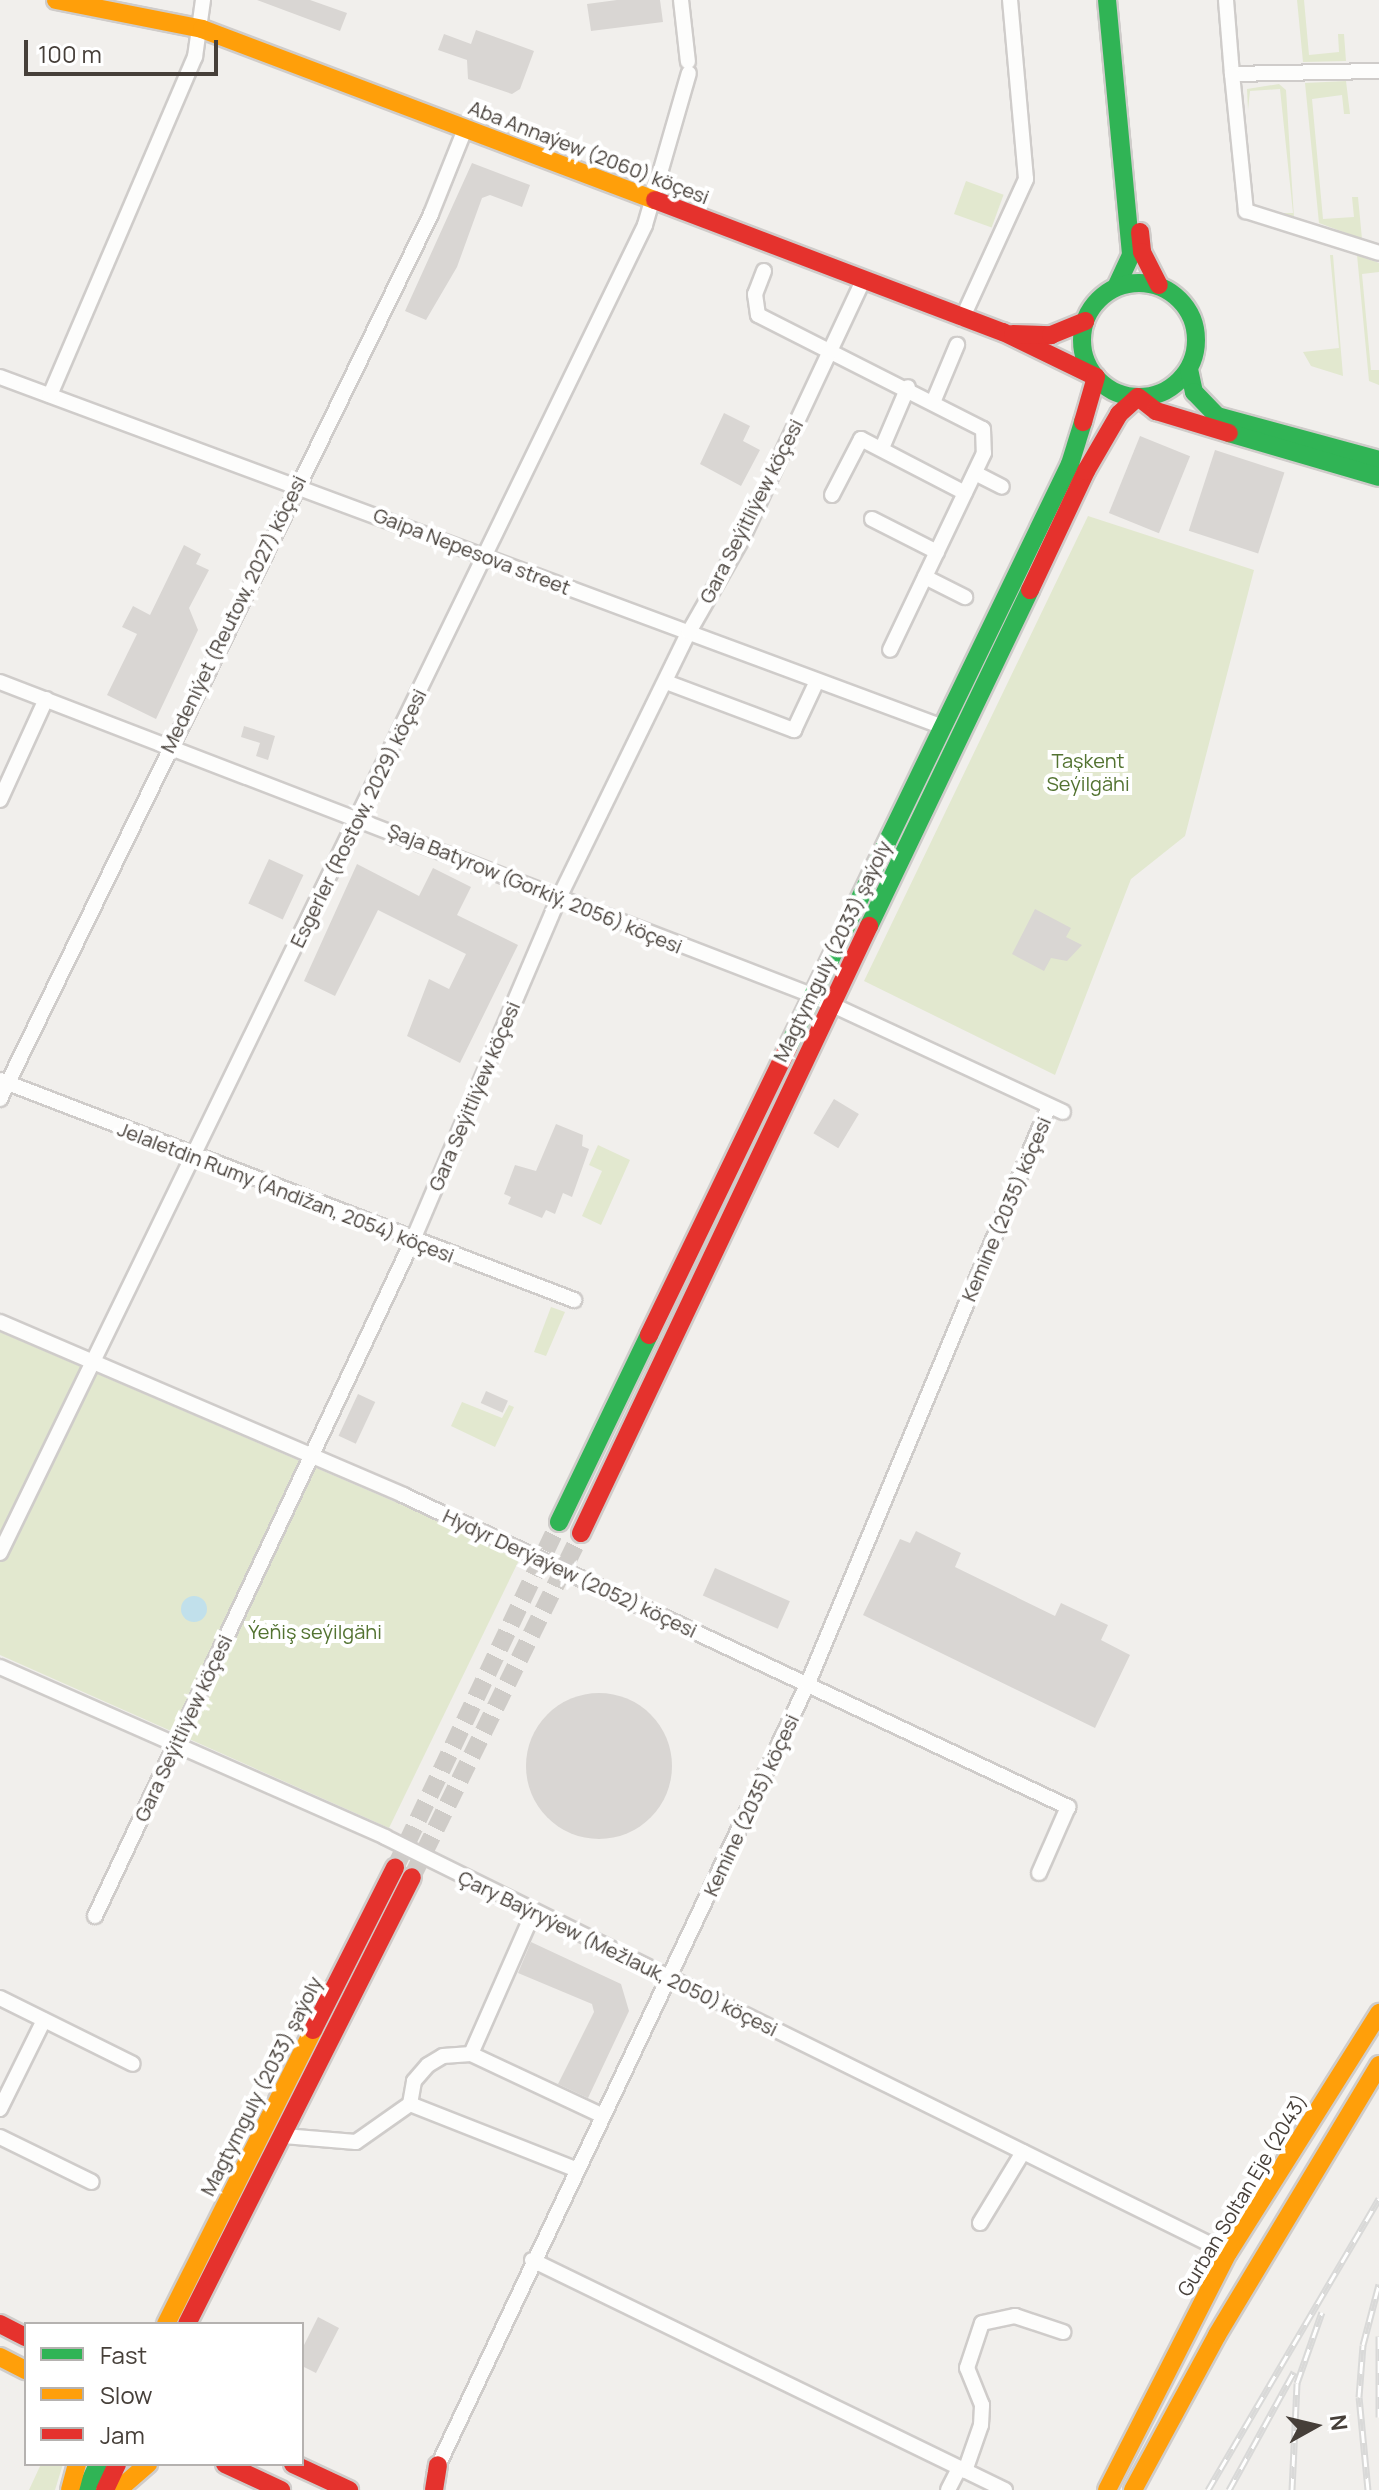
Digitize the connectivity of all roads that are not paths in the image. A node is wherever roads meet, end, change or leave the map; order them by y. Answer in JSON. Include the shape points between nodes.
{"nodes":[{"id":1,"x":56,"y":0,"type":"edge"},
{"id":2,"x":203,"y":0,"type":"edge"},
{"id":3,"x":681,"y":0,"type":"edge"},
{"id":4,"x":1010,"y":0,"type":"edge"},
{"id":5,"x":1107,"y":0,"type":"edge"},
{"id":6,"x":1117,"y":0,"type":"edge"},
{"id":7,"x":1226,"y":0,"type":"edge"},
{"id":8,"x":202,"y":29,"type":"junction"},
{"id":9,"x":1379,"y":71,"type":"edge"},
{"id":10,"x":1232,"y":74,"type":"junction"},
{"id":11,"x":465,"y":129,"type":"junction"},
{"id":12,"x":654,"y":202,"type":"junction"},
{"id":13,"x":1379,"y":253,"type":"edge"},
{"id":14,"x":764,"y":271,"type":"dead end"},
{"id":15,"x":863,"y":281,"type":"junction"},
{"id":16,"x":1159,"y":285,"type":"junction"},
{"id":17,"x":1116,"y":287,"type":"junction"},
{"id":18,"x":962,"y":319,"type":"junction"},
{"id":19,"x":1085,"y":321,"type":"junction"},
{"id":20,"x":1003,"y":332,"type":"junction"},
{"id":21,"x":957,"y":345,"type":"dead end"},
{"id":22,"x":831,"y":348,"type":"junction"},
{"id":23,"x":1189,"y":369,"type":"junction"},
{"id":24,"x":0,"y":377,"type":"edge"},
{"id":25,"x":1096,"y":377,"type":"junction"},
{"id":26,"x":908,"y":387,"type":"junction"},
{"id":27,"x":50,"y":395,"type":"junction"},
{"id":28,"x":1138,"y":397,"type":"junction"},
{"id":29,"x":934,"y":400,"type":"junction"},
{"id":30,"x":882,"y":448,"type":"junction"},
{"id":31,"x":1379,"y":460,"type":"edge"},
{"id":32,"x":975,"y":473,"type":"junction"},
{"id":33,"x":1379,"y":477,"type":"edge"},
{"id":34,"x":296,"y":485,"type":"junction"},
{"id":35,"x":1002,"y":487,"type":"dead end"},
{"id":36,"x":965,"y":493,"type":"junction"},
{"id":37,"x":832,"y":495,"type":"dead end"},
{"id":38,"x":872,"y":519,"type":"dead end"},
{"id":39,"x":937,"y":552,"type":"junction"},
{"id":40,"x":488,"y":559,"type":"junction"},
{"id":41,"x":925,"y":577,"type":"junction"},
{"id":42,"x":965,"y":597,"type":"dead end"},
{"id":43,"x":689,"y":632,"type":"junction"},
{"id":44,"x":890,"y":650,"type":"dead end"},
{"id":45,"x":817,"y":681,"type":"junction"},
{"id":46,"x":0,"y":682,"type":"edge"},
{"id":47,"x":666,"y":682,"type":"junction"},
{"id":48,"x":46,"y":699,"type":"junction"},
{"id":49,"x":943,"y":727,"type":"junction"},
{"id":50,"x":170,"y":744,"type":"junction"},
{"id":51,"x":0,"y":800,"type":"edge"},
{"id":52,"x":357,"y":817,"type":"junction"},
{"id":53,"x":558,"y":900,"type":"junction"},
{"id":54,"x":809,"y":994,"type":"junction"},
{"id":55,"x":831,"y":1003,"type":"junction"},
{"id":56,"x":4,"y":1081,"type":"edge"},
{"id":57,"x":0,"y":1099,"type":"edge"},
{"id":58,"x":1056,"y":1109,"type":"joint"},
{"id":59,"x":193,"y":1158,"type":"junction"},
{"id":60,"x":412,"y":1242,"type":"junction"},
{"id":61,"x":574,"y":1300,"type":"dead end"},
{"id":62,"x":0,"y":1322,"type":"edge"},
{"id":63,"x":93,"y":1362,"type":"junction"},
{"id":64,"x":311,"y":1456,"type":"junction"},
{"id":65,"x":559,"y":1522,"type":"tunnel mouth"},
{"id":66,"x":581,"y":1533,"type":"tunnel mouth"},
{"id":67,"x":0,"y":1553,"type":"edge"},
{"id":68,"x":0,"y":1667,"type":"edge"},
{"id":69,"x":808,"y":1683,"type":"junction"},
{"id":70,"x":176,"y":1744,"type":"junction"},
{"id":71,"x":1039,"y":1873,"type":"dead end"},
{"id":72,"x":534,"y":1911,"type":"junction"},
{"id":73,"x":95,"y":1916,"type":"dead end"},
{"id":74,"x":667,"y":1977,"type":"junction"},
{"id":75,"x":0,"y":1998,"type":"edge"},
{"id":76,"x":1379,"y":2013,"type":"edge"},
{"id":77,"x":44,"y":2020,"type":"junction"},
{"id":78,"x":471,"y":2054,"type":"junction"},
{"id":79,"x":133,"y":2064,"type":"dead end"},
{"id":80,"x":1379,"y":2065,"type":"edge"},
{"id":81,"x":410,"y":2104,"type":"junction"},
{"id":82,"x":0,"y":2109,"type":"edge"},
{"id":83,"x":601,"y":2115,"type":"junction"},
{"id":84,"x":284,"y":2136,"type":"junction"},
{"id":85,"x":0,"y":2137,"type":"edge"},
{"id":86,"x":1023,"y":2152,"type":"junction"},
{"id":87,"x":575,"y":2169,"type":"junction"},
{"id":88,"x":92,"y":2182,"type":"dead end"},
{"id":89,"x":980,"y":2223,"type":"dead end"},
{"id":90,"x":1228,"y":2253,"type":"junction"},
{"id":91,"x":532,"y":2260,"type":"junction"},
{"id":92,"x":167,"y":2322,"type":"edge"},
{"id":93,"x":188,"y":2322,"type":"edge"},
{"id":94,"x":0,"y":2324,"type":"edge"},
{"id":95,"x":1063,"y":2332,"type":"dead end"},
{"id":96,"x":24,"y":2336,"type":"edge"},
{"id":97,"x":0,"y":2357,"type":"edge"},
{"id":98,"x":24,"y":2369,"type":"edge"},
{"id":99,"x":438,"y":2465,"type":"junction"},
{"id":100,"x":76,"y":2466,"type":"edge"},
{"id":101,"x":97,"y":2466,"type":"edge"},
{"id":102,"x":116,"y":2466,"type":"edge"},
{"id":103,"x":146,"y":2466,"type":"edge"},
{"id":104,"x":229,"y":2466,"type":"edge"},
{"id":105,"x":297,"y":2466,"type":"edge"},
{"id":106,"x":962,"y":2470,"type":"junction"},
{"id":107,"x":70,"y":2490,"type":"edge"},
{"id":108,"x":86,"y":2490,"type":"edge"},
{"id":109,"x":105,"y":2490,"type":"edge"},
{"id":110,"x":118,"y":2490,"type":"edge"},
{"id":111,"x":281,"y":2490,"type":"edge"},
{"id":112,"x":349,"y":2490,"type":"edge"},
{"id":113,"x":426,"y":2490,"type":"edge"},
{"id":114,"x":434,"y":2490,"type":"edge"},
{"id":115,"x":948,"y":2490,"type":"edge"},
{"id":116,"x":1005,"y":2490,"type":"edge"},
{"id":117,"x":1107,"y":2490,"type":"edge"},
{"id":118,"x":1133,"y":2490,"type":"edge"}],
"edges":[{"from":1,"to":8,"type":"main road","name":"Aba Annaýew (2060) köçesi"},
{"from":2,"to":8,"type":"street"},
{"from":3,"to":12,"type":"street","name":"Esgerler (Rostow, 2029) köçesi","via":[[689,68]]},
{"from":4,"to":18,"type":"street","via":[[1026,179]]},
{"from":5,"to":17,"type":"main road","via":[[1131,255]]},
{"from":6,"to":16,"type":"main road","via":[[1142,252]]},
{"from":7,"to":10,"type":"street"},
{"from":8,"to":11,"type":"main road","name":"Aba Annaýew (2060) köçesi"},
{"from":8,"to":27,"type":"street"},
{"from":9,"to":10,"type":"street"},
{"from":10,"to":13,"type":"street","via":[[1246,211]]},
{"from":11,"to":12,"type":"main road","name":"Aba Annaýew (2060) köçesi"},
{"from":11,"to":34,"type":"street","name":"Medeniýet (Reutow, 2027) köçesi","via":[[436,215]]},
{"from":12,"to":15,"type":"main road","name":"Aba Annaýew (2060) köçesi"},
{"from":12,"to":40,"type":"street","name":"Esgerler (Rostow, 2029) köçesi"},
{"from":14,"to":22,"type":"street","via":[[755,294],[758,315]]},
{"from":15,"to":18,"type":"main road","name":"Aba Annaýew (2060) köçesi"},
{"from":15,"to":22,"type":"street","name":"Gara Seýitliýew köçesi"},
{"from":16,"to":17,"type":"main road"},
{"from":16,"to":23,"type":"main road","via":[[1193,318],[1197,335]]},
{"from":17,"to":19,"type":"main road"},
{"from":18,"to":20,"type":"main road","name":"Aba Annaýew (2060) köçesi"},
{"from":19,"to":20,"type":"main road","via":[[1051,335]]},
{"from":19,"to":25,"type":"main road","via":[[1083,351]]},
{"from":20,"to":25,"type":"main road","name":"Aba Annaýew (2060) köçesi"},
{"from":21,"to":29,"type":"street"},
{"from":22,"to":26,"type":"street"},
{"from":22,"to":43,"type":"street","name":"Gara Seýitliýew köçesi","via":[[742,539]]},
{"from":23,"to":28,"type":"main road","via":[[1166,391]]},
{"from":23,"to":31,"type":"main road","via":[[1194,392],[1217,416]]},
{"from":24,"to":27,"type":"street","name":"Gaipa Nepesova street"},
{"from":25,"to":28,"type":"main road"},
{"from":25,"to":49,"type":"main road","name":"Magtymguly (2033) şaýoly","via":[[1070,464]]},
{"from":26,"to":29,"type":"street"},
{"from":26,"to":30,"type":"street"},
{"from":27,"to":34,"type":"street","name":"Gaipa Nepesova street"},
{"from":28,"to":33,"type":"main road","via":[[1156,411]]},
{"from":28,"to":55,"type":"main road","name":"Magtymguly (2033) şaýoly","via":[[1119,414],[1086,471]]},
{"from":29,"to":32,"type":"street","via":[[983,429],[984,453]]},
{"from":30,"to":36,"type":"street"},
{"from":30,"to":37,"type":"street","via":[[859,440]]},
{"from":32,"to":35,"type":"street"},
{"from":32,"to":36,"type":"street"},
{"from":34,"to":40,"type":"street","name":"Gaipa Nepesova street"},
{"from":34,"to":50,"type":"street","name":"Medeniýet (Reutow, 2027) köçesi"},
{"from":36,"to":39,"type":"street"},
{"from":38,"to":39,"type":"street"},
{"from":39,"to":41,"type":"street"},
{"from":40,"to":43,"type":"street","name":"Gaipa Nepesova street"},
{"from":40,"to":52,"type":"street","name":"Esgerler (Rostow, 2029) köçesi"},
{"from":41,"to":42,"type":"street"},
{"from":41,"to":44,"type":"street"},
{"from":43,"to":45,"type":"street","name":"Gaipa Nepesova street"},
{"from":43,"to":47,"type":"street","name":"Gara Seýitliýew köçesi"},
{"from":45,"to":47,"type":"street","via":[[794,730]]},
{"from":45,"to":49,"type":"street","name":"Gaipa Nepesova street"},
{"from":46,"to":48,"type":"street","name":"Şaja Batyrow (Gorkiý, 2056) köçesi"},
{"from":47,"to":53,"type":"street","name":"Gara Seýitliýew köçesi"},
{"from":48,"to":50,"type":"street","name":"Şaja Batyrow (Gorkiý, 2056) köçesi"},
{"from":48,"to":51,"type":"street"},
{"from":49,"to":54,"type":"main road","name":"Magtymguly (2033) şaýoly"},
{"from":50,"to":52,"type":"street","name":"Şaja Batyrow (Gorkiý, 2056) köçesi"},
{"from":50,"to":56,"type":"street","name":"Medeniýet (Reutow, 2027) köçesi"},
{"from":52,"to":53,"type":"street","name":"Şaja Batyrow (Gorkiý, 2056) köçesi"},
{"from":52,"to":59,"type":"street","name":"Esgerler (Rostow, 2029) köçesi"},
{"from":53,"to":54,"type":"street","name":"Şaja Batyrow (Gorkiý, 2056) köçesi"},
{"from":53,"to":60,"type":"street","name":"Gara Seýitliýew köçesi"},
{"from":54,"to":55,"type":"street","name":"Şaja Batyrow (Gorkiý, 2056) köçesi"},
{"from":54,"to":65,"type":"main road","name":"Magtymguly (2033) şaýoly"},
{"from":55,"to":58,"type":"street","name":"Şaja Batyrow (Gorkiý, 2056) köçesi"},
{"from":55,"to":66,"type":"main road","name":"Magtymguly (2033) şaýoly"},
{"from":56,"to":57,"type":"street","name":"Medeniýet (Reutow, 2027) köçesi"},
{"from":56,"to":59,"type":"street","name":"Jelaletdin Rumy (Andižan, 2054) köçesi"},
{"from":58,"to":69,"type":"street","name":"Kemine (2035) köçesi"},
{"from":59,"to":60,"type":"street","name":"Jelaletdin Rumy (Andižan, 2054) köçesi"},
{"from":59,"to":63,"type":"street","name":"Esgerler (Rostow, 2029) köçesi"},
{"from":60,"to":61,"type":"street","name":"Jelaletdin Rumy (Andižan, 2054) köçesi"},
{"from":60,"to":64,"type":"street","name":"Gara Seýitliýew köçesi"},
{"from":62,"to":63,"type":"street","name":"Hydyr Derýaýew (2052) köçesi"},
{"from":63,"to":64,"type":"street","name":"Hydyr Derýaýew (2052) köçesi"},
{"from":63,"to":67,"type":"street","name":"Esgerler (Rostow, 2029) köçesi"},
{"from":64,"to":69,"type":"street","name":"Hydyr Derýaýew (2052) köçesi"},
{"from":64,"to":70,"type":"street","name":"Gara Seýitliýew köçesi"},
{"from":68,"to":70,"type":"street","name":"Çary Baýryýew (Mežlauk, 2050) köçesi"},
{"from":69,"to":71,"type":"street","name":"Hydyr Derýaýew (2052) köçesi","via":[[1068,1807]]},
{"from":69,"to":74,"type":"street","name":"Kemine (2035) köçesi"},
{"from":70,"to":72,"type":"street","name":"Çary Baýryýew (Mežlauk, 2050) köçesi"},
{"from":70,"to":73,"type":"street","name":"Gara Seýitliýew köçesi"},
{"from":72,"to":74,"type":"street","name":"Çary Baýryýew (Mežlauk, 2050) köçesi"},
{"from":72,"to":78,"type":"street"},
{"from":74,"to":83,"type":"street","name":"Kemine (2035) köçesi"},
{"from":74,"to":86,"type":"street","name":"Çary Baýryýew (Mežlauk, 2050) köçesi"},
{"from":75,"to":77,"type":"street"},
{"from":76,"to":90,"type":"main road","name":"Gurban Soltan Eje (2043)"},
{"from":77,"to":79,"type":"street"},
{"from":77,"to":82,"type":"street"},
{"from":78,"to":81,"type":"street","via":[[443,2056],[428,2065],[414,2081]]},
{"from":78,"to":83,"type":"street"},
{"from":80,"to":118,"type":"main road","via":[[1217,2335]]},
{"from":81,"to":84,"type":"street","via":[[356,2142]]},
{"from":81,"to":87,"type":"street"},
{"from":83,"to":87,"type":"street","name":"Kemine (2035) köçesi"},
{"from":84,"to":92,"type":"main road","name":"Magtymguly (2033) şaýoly","via":[[404,1872]]},
{"from":84,"to":93,"type":"main road","name":"Magtymguly (2033) şaýoly"},
{"from":85,"to":88,"type":"street"},
{"from":86,"to":89,"type":"street"},
{"from":86,"to":90,"type":"street","name":"Çary Baýryýew (Mežlauk, 2050) köçesi"},
{"from":87,"to":91,"type":"street","name":"Kemine (2035) köçesi"},
{"from":90,"to":117,"type":"main road","name":"Gurban Soltan Eje (2043)"},
{"from":91,"to":99,"type":"street","name":"Kemine (2035) köçesi"},
{"from":91,"to":106,"type":"street"},
{"from":94,"to":96,"type":"main road"},
{"from":95,"to":106,"type":"street","via":[[1015,2316],[982,2323],[967,2368],[982,2405],[981,2425]]},
{"from":97,"to":98,"type":"main road"},
{"from":99,"to":113,"type":"street","name":"Kemine (2035) köçesi"},
{"from":99,"to":114,"type":"main road"},
{"from":100,"to":107,"type":"main road"},
{"from":101,"to":108,"type":"main road"},
{"from":102,"to":109,"type":"main road"},
{"from":103,"to":110,"type":"main road"},
{"from":104,"to":111,"type":"main road"},
{"from":105,"to":112,"type":"main road"},
{"from":106,"to":115,"type":"street"},
{"from":106,"to":116,"type":"street"}]}
